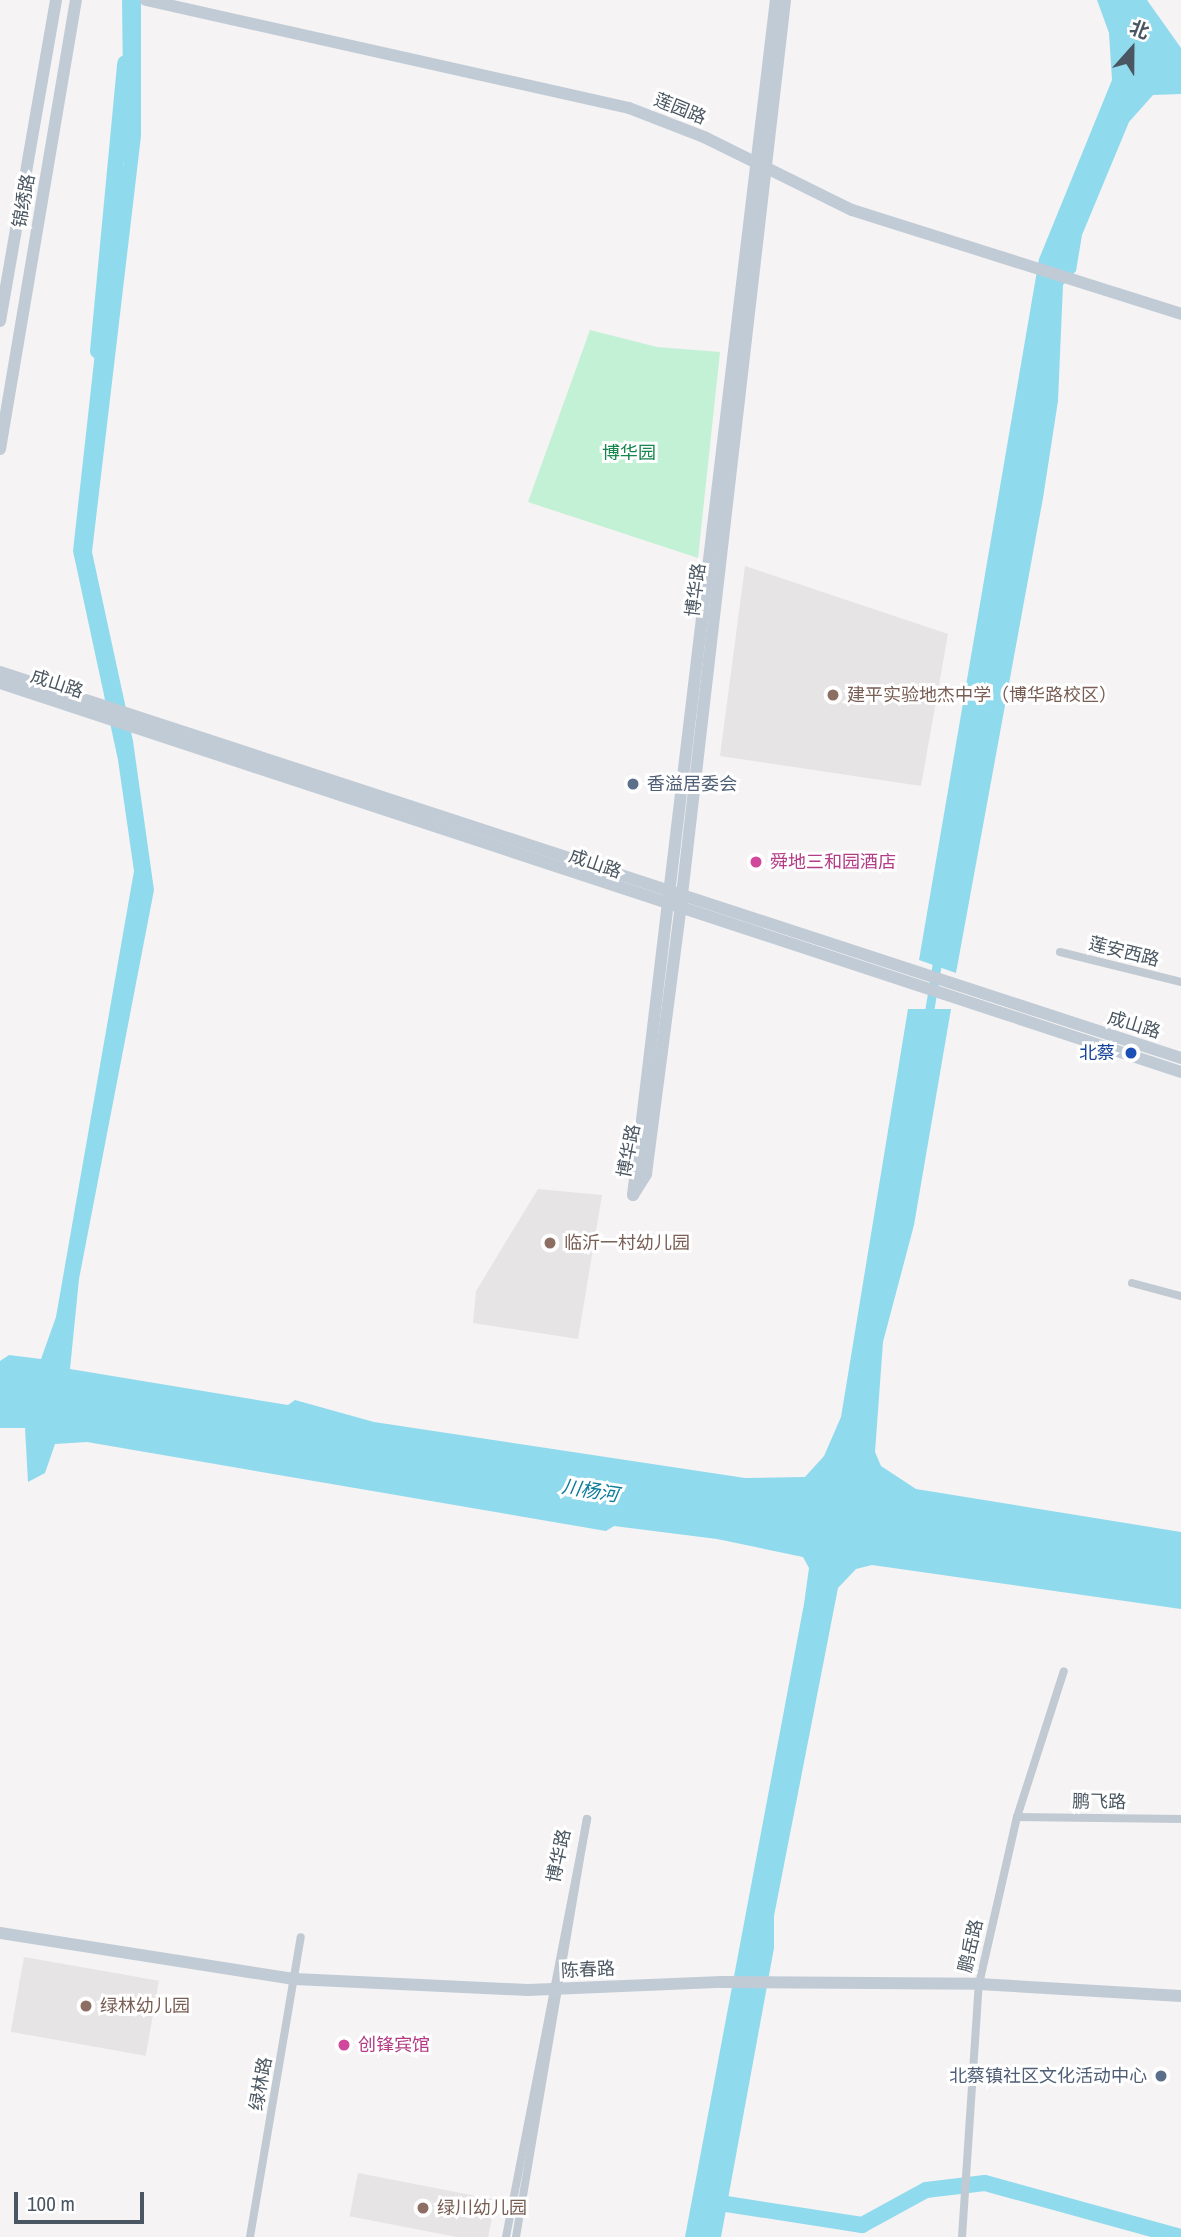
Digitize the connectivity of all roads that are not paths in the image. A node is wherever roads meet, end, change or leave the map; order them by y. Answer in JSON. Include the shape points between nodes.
{"nodes":[{"id":1,"x":56,"y":0,"type":"edge"},
{"id":2,"x":76,"y":0,"type":"edge"},
{"id":3,"x":146,"y":0,"type":"edge"},
{"id":4,"x":776,"y":0,"type":"edge"},
{"id":5,"x":785,"y":0,"type":"edge"},
{"id":6,"x":761,"y":168,"type":"junction"},
{"id":7,"x":1181,"y":314,"type":"edge"},
{"id":8,"x":0,"y":321,"type":"edge"},
{"id":9,"x":0,"y":449,"type":"edge"},
{"id":10,"x":0,"y":672,"type":"edge"},
{"id":11,"x":0,"y":683,"type":"edge"},
{"id":12,"x":73,"y":702,"type":"junction"},
{"id":13,"x":676,"y":904,"type":"junction"},
{"id":14,"x":1060,"y":952,"type":"dead end"},
{"id":15,"x":1181,"y":982,"type":"edge"},
{"id":16,"x":962,"y":996,"type":"junction"},
{"id":17,"x":1181,"y":1058,"type":"edge"},
{"id":18,"x":1181,"y":1072,"type":"edge"},
{"id":19,"x":1132,"y":1283,"type":"dead end"},
{"id":20,"x":1181,"y":1296,"type":"edge"},
{"id":21,"x":1064,"y":1671,"type":"dead end"},
{"id":22,"x":1017,"y":1817,"type":"junction"},
{"id":23,"x":1181,"y":1819,"type":"edge"},
{"id":24,"x":0,"y":1933,"type":"edge"},
{"id":25,"x":301,"y":1937,"type":"dead end"},
{"id":26,"x":295,"y":1979,"type":"junction"},
{"id":27,"x":979,"y":1984,"type":"junction"},
{"id":28,"x":557,"y":1989,"type":"junction"},
{"id":29,"x":1181,"y":1996,"type":"edge"},
{"id":30,"x":250,"y":2237,"type":"edge"},
{"id":31,"x":506,"y":2237,"type":"edge"},
{"id":32,"x":516,"y":2237,"type":"edge"},
{"id":33,"x":962,"y":2237,"type":"edge"}],
"edges":[{"from":1,"to":8,"type":"street","name":"锦绣路"},
{"from":2,"to":9,"type":"street","name":"锦绣路"},
{"from":3,"to":6,"type":"street","name":"莲园路","via":[[606,102],[679,126]]},
{"from":4,"to":6,"type":"street","name":"博华路"},
{"from":5,"to":6,"type":"street","name":"博华路"},
{"from":6,"to":7,"type":"street","name":"莲园路","via":[[864,214]]},
{"from":6,"to":13,"type":"street","name":"博华路"},
{"from":10,"to":12,"type":"street","name":"成山路"},
{"from":11,"to":12,"type":"street","name":"成山路"},
{"from":12,"to":13,"type":"street","name":"成山路"},
{"from":13,"to":13,"type":"street","name":"博华路","via":[[634,1195],[646,1174]]},
{"from":13,"to":16,"type":"street","name":"成山路"},
{"from":14,"to":15,"type":"street","name":"莲安西路"},
{"from":16,"to":17,"type":"street","name":"成山路"},
{"from":16,"to":18,"type":"street","name":"成山路"},
{"from":19,"to":20,"type":"street"},
{"from":21,"to":22,"type":"street","name":"鹏岳路"},
{"from":22,"to":23,"type":"street","name":"鹏飞路"},
{"from":22,"to":27,"type":"street","name":"鹏岳路"},
{"from":24,"to":26,"type":"street","name":"陈春路"},
{"from":25,"to":26,"type":"street","name":"绿林路"},
{"from":26,"to":28,"type":"street","name":"陈春路"},
{"from":26,"to":30,"type":"street","name":"绿林路"},
{"from":27,"to":28,"type":"street","name":"陈春路","via":[[722,1982]]},
{"from":27,"to":29,"type":"street","name":"陈春路"},
{"from":27,"to":33,"type":"street","name":"鹏岳路","via":[[964,2150]]},
{"from":28,"to":28,"type":"street","name":"博华路","via":[[587,1819]]},
{"from":28,"to":31,"type":"street","name":"博华路"},
{"from":28,"to":32,"type":"street","name":"博华路"}]}
